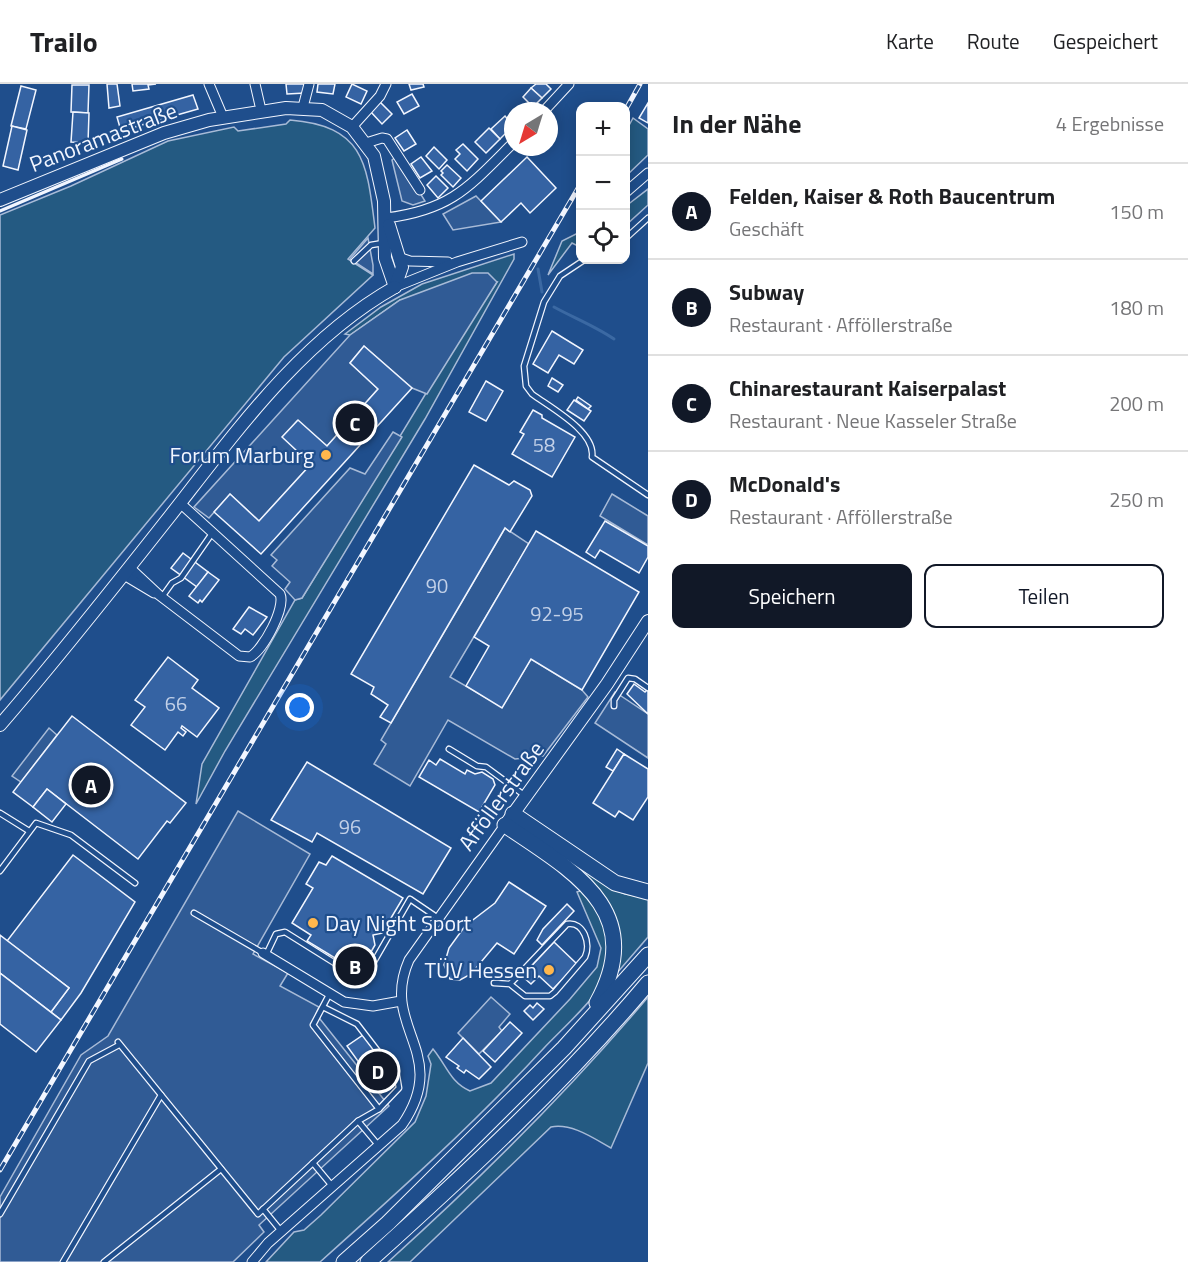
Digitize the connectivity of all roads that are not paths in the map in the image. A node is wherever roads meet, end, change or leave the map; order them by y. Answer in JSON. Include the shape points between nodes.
{"nodes":[{"id":1,"x":209,"y":84,"type":"edge"},
{"id":2,"x":255,"y":84,"type":"edge"},
{"id":3,"x":309,"y":84,"type":"edge"},
{"id":4,"x":386,"y":84,"type":"edge"},
{"id":5,"x":569,"y":84,"type":"edge"},
{"id":6,"x":552,"y":102,"type":"edge"},
{"id":7,"x":303,"y":107,"type":"junction"},
{"id":8,"x":261,"y":110,"type":"junction"},
{"id":9,"x":223,"y":117,"type":"junction"},
{"id":10,"x":352,"y":127,"type":"junction"},
{"id":11,"x":366,"y":143,"type":"junction"},
{"id":12,"x":504,"y":151,"type":"edge"},
{"id":13,"x":648,"y":173,"type":"edge"},
{"id":14,"x":630,"y":189,"type":"edge"},
{"id":15,"x":420,"y":190,"type":"dead end"},
{"id":16,"x":0,"y":200,"type":"edge"},
{"id":17,"x":386,"y":218,"type":"junction"},
{"id":18,"x":648,"y":218,"type":"edge"},
{"id":19,"x":630,"y":234,"type":"edge"},
{"id":20,"x":522,"y":242,"type":"dead end"},
{"id":21,"x":385,"y":243,"type":"junction"},
{"id":22,"x":401,"y":258,"type":"junction"},
{"id":23,"x":354,"y":261,"type":"dead end"},
{"id":24,"x":457,"y":262,"type":"junction"},
{"id":25,"x":576,"y":264,"type":"edge"},
{"id":26,"x":395,"y":288,"type":"junction"},
{"id":27,"x":648,"y":495,"type":"edge"},
{"id":28,"x":180,"y":503,"type":"junction"},
{"id":29,"x":213,"y":532,"type":"junction"},
{"id":30,"x":127,"y":571,"type":"junction"},
{"id":31,"x":161,"y":596,"type":"junction"},
{"id":32,"x":648,"y":621,"type":"edge"},
{"id":33,"x":648,"y":688,"type":"edge"},
{"id":34,"x":614,"y":706,"type":"dead end"},
{"id":35,"x":0,"y":725,"type":"edge"},
{"id":36,"x":449,"y":749,"type":"dead end"},
{"id":37,"x":526,"y":796,"type":"junction"},
{"id":38,"x":0,"y":813,"type":"edge"},
{"id":39,"x":509,"y":820,"type":"junction"},
{"id":40,"x":29,"y":831,"type":"junction"},
{"id":41,"x":0,"y":871,"type":"edge"},
{"id":42,"x":135,"y":883,"type":"dead end"},
{"id":43,"x":648,"y":892,"type":"edge"},
{"id":44,"x":194,"y":913,"type":"dead end"},
{"id":45,"x":439,"y":918,"type":"junction"},
{"id":46,"x":264,"y":954,"type":"junction"},
{"id":47,"x":648,"y":955,"type":"edge"},
{"id":48,"x":648,"y":982,"type":"edge"},
{"id":49,"x":494,"y":983,"type":"dead end"},
{"id":50,"x":510,"y":984,"type":"junction"},
{"id":51,"x":330,"y":993,"type":"junction"},
{"id":52,"x":401,"y":1001,"type":"junction"},
{"id":53,"x":323,"y":1007,"type":"junction"},
{"id":54,"x":584,"y":1026,"type":"junction"},
{"id":55,"x":161,"y":1095,"type":"junction"},
{"id":56,"x":379,"y":1109,"type":"junction"},
{"id":57,"x":358,"y":1121,"type":"junction"},
{"id":58,"x":379,"y":1146,"type":"junction"},
{"id":59,"x":313,"y":1163,"type":"junction"},
{"id":60,"x":221,"y":1169,"type":"junction"},
{"id":61,"x":333,"y":1187,"type":"junction"},
{"id":62,"x":263,"y":1209,"type":"junction"},
{"id":63,"x":0,"y":1214,"type":"edge"},
{"id":64,"x":281,"y":1232,"type":"junction"},
{"id":65,"x":63,"y":1262,"type":"edge"},
{"id":66,"x":104,"y":1262,"type":"edge"},
{"id":67,"x":252,"y":1262,"type":"edge"},
{"id":68,"x":345,"y":1262,"type":"edge"},
{"id":69,"x":368,"y":1262,"type":"edge"}],
"edges":[{"from":1,"to":9,"type":"street"},
{"from":2,"to":8,"type":"street"},
{"from":3,"to":7,"type":"street"},
{"from":4,"to":10,"type":"street"},
{"from":5,"to":6,"type":"street"},
{"from":7,"to":8,"type":"main road","name":"Panoramastraße"},
{"from":7,"to":10,"type":"main road","name":"Panoramastraße","via":[[331,113]]},
{"from":8,"to":9,"type":"main road","name":"Panoramastraße"},
{"from":9,"to":16,"type":"main road","name":"Panoramastraße","via":[[164,133]]},
{"from":10,"to":11,"type":"main road","name":"Panoramastraße"},
{"from":11,"to":15,"type":"street","via":[[387,139]]},
{"from":11,"to":17,"type":"main road","name":"Panoramastraße","via":[[380,172]]},
{"from":12,"to":17,"type":"street","via":[[455,197],[416,214]]},
{"from":13,"to":14,"type":"street"},
{"from":17,"to":21,"type":"main road"},
{"from":17,"to":22,"type":"main road"},
{"from":18,"to":19,"type":"lane"},
{"from":20,"to":24,"type":"street"},
{"from":21,"to":23,"type":"lane","via":[[371,245]]},
{"from":21,"to":26,"type":"main road","via":[[386,265]]},
{"from":22,"to":24,"type":"street"},
{"from":22,"to":26,"type":"main road"},
{"from":24,"to":26,"type":"street"},
{"from":25,"to":27,"type":"lane","via":[[567,269],[549,291],[526,355],[523,376],[532,394],[587,435],[594,448],[592,457]]},
{"from":26,"to":28,"type":"main road","via":[[356,312],[310,352],[255,409]]},
{"from":28,"to":29,"type":"street"},
{"from":28,"to":30,"type":"main road"},
{"from":29,"to":31,"type":"lane","via":[[181,578]]},
{"from":29,"to":31,"type":"street","via":[[276,588],[282,598],[280,612],[257,651],[250,657],[239,656]]},
{"from":30,"to":31,"type":"street"},
{"from":30,"to":35,"type":"main road"},
{"from":32,"to":37,"type":"main road","name":"Afföllerstraße"},
{"from":33,"to":34,"type":"lane","via":[[628,678]]},
{"from":36,"to":37,"type":"lane","via":[[477,766],[486,767]]},
{"from":37,"to":39,"type":"main road","name":"Afföllerstraße"},
{"from":38,"to":40,"type":"lane"},
{"from":39,"to":43,"type":"highway","via":[[615,883]]},
{"from":39,"to":45,"type":"street","name":"Afföllerstraße"},
{"from":39,"to":54,"type":"highway","via":[[588,887],[611,922],[615,952],[610,976]]},
{"from":40,"to":41,"type":"lane"},
{"from":40,"to":42,"type":"lane","via":[[36,823],[71,835]]},
{"from":44,"to":46,"type":"lane"},
{"from":45,"to":46,"type":"lane","via":[[410,898],[362,977],[285,932],[276,934]]},
{"from":45,"to":52,"type":"street","name":"Afföllerstraße","via":[[402,977]]},
{"from":46,"to":51,"type":"street"},
{"from":47,"to":54,"type":"highway"},
{"from":48,"to":69,"type":"highway","via":[[571,1068],[449,1190]]},
{"from":49,"to":50,"type":"lane"},
{"from":50,"to":50,"type":"lane","via":[[567,924],[578,925],[586,936],[588,952],[555,992],[525,996]]},
{"from":51,"to":52,"type":"street","via":[[344,1002],[365,1006]]},
{"from":51,"to":53,"type":"lane"},
{"from":52,"to":58,"type":"street","name":"Afföllerstraße","via":[[420,1059],[421,1084],[402,1125]]},
{"from":53,"to":56,"type":"lane","via":[[313,1025]]},
{"from":53,"to":56,"type":"lane","via":[[357,1024],[397,1076],[399,1088]]},
{"from":54,"to":68,"type":"highway"},
{"from":55,"to":60,"type":"lane"},
{"from":55,"to":63,"type":"lane","via":[[118,1044],[89,1061]]},
{"from":55,"to":65,"type":"lane"},
{"from":56,"to":57,"type":"lane"},
{"from":57,"to":58,"type":"lane"},
{"from":57,"to":59,"type":"lane"},
{"from":58,"to":61,"type":"street","name":"Afföllerstraße"},
{"from":59,"to":61,"type":"lane"},
{"from":59,"to":62,"type":"lane"},
{"from":60,"to":62,"type":"lane","via":[[258,1214]]},
{"from":60,"to":66,"type":"lane"},
{"from":61,"to":64,"type":"street","name":"Afföllerstraße"},
{"from":62,"to":64,"type":"lane"},
{"from":64,"to":67,"type":"street","name":"Afföllerstraße"}]}
